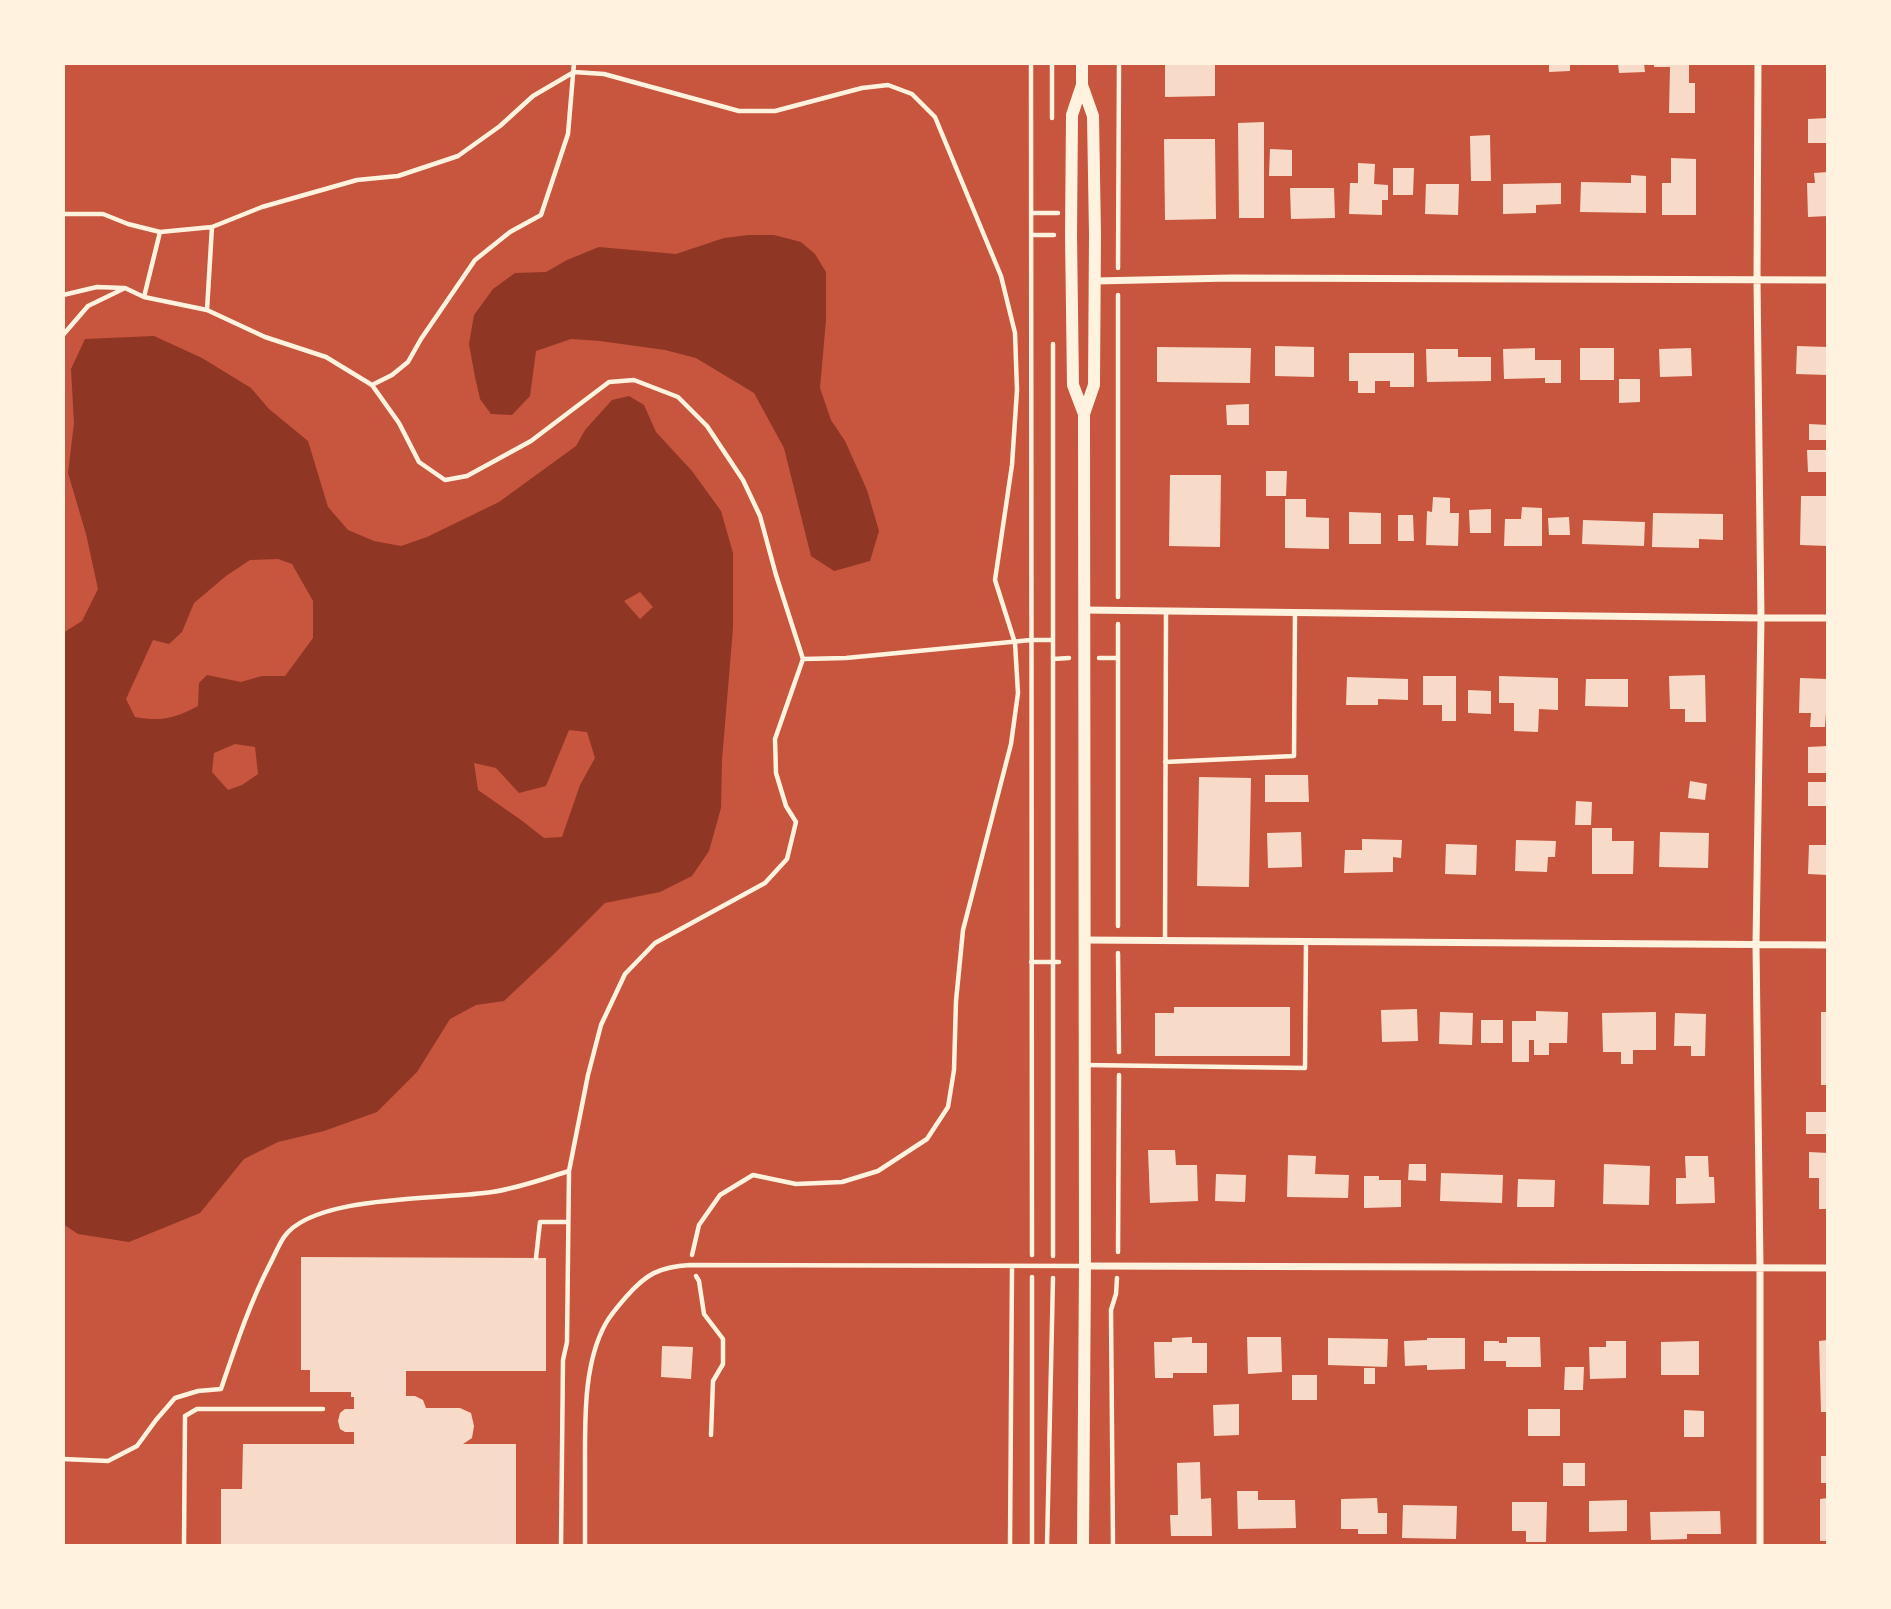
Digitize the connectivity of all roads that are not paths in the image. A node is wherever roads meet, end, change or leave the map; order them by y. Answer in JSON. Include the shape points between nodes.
{"nodes":[{"id":1,"x":1082,"y":63,"type":"edge"},
{"id":2,"x":1758,"y":63,"type":"edge"},
{"id":3,"x":1082,"y":85,"type":"junction"},
{"id":4,"x":1758,"y":280,"type":"junction"},
{"id":5,"x":1828,"y":280,"type":"edge"},
{"id":6,"x":1095,"y":281,"type":"junction"},
{"id":7,"x":1084,"y":414,"type":"junction"},
{"id":8,"x":1084,"y":610,"type":"junction"},
{"id":9,"x":1166,"y":611,"type":"junction"},
{"id":10,"x":1295,"y":613,"type":"junction"},
{"id":11,"x":1761,"y":618,"type":"junction"},
{"id":12,"x":1828,"y":618,"type":"edge"},
{"id":13,"x":1165,"y":762,"type":"junction"},
{"id":14,"x":1084,"y":940,"type":"junction"},
{"id":15,"x":1165,"y":940,"type":"junction"},
{"id":16,"x":1306,"y":941,"type":"junction"},
{"id":17,"x":1756,"y":944,"type":"junction"},
{"id":18,"x":1828,"y":945,"type":"edge"},
{"id":19,"x":1084,"y":1065,"type":"junction"},
{"id":20,"x":1085,"y":1266,"type":"junction"},
{"id":21,"x":1012,"y":1267,"type":"junction"},
{"id":22,"x":1760,"y":1268,"type":"junction"},
{"id":23,"x":1828,"y":1268,"type":"edge"},
{"id":24,"x":323,"y":1409,"type":"dead end"},
{"id":25,"x":184,"y":1546,"type":"edge"},
{"id":26,"x":585,"y":1546,"type":"edge"},
{"id":27,"x":1010,"y":1546,"type":"edge"},
{"id":28,"x":1083,"y":1546,"type":"edge"},
{"id":29,"x":1760,"y":1546,"type":"edge"}],
"edges":[{"from":1,"to":3,"type":"main road"},
{"from":2,"to":4,"type":"street"},
{"from":3,"to":6,"type":"main road","via":[[1093,117]]},
{"from":3,"to":7,"type":"main road","via":[[1072,115],[1071,234],[1073,385]]},
{"from":4,"to":5,"type":"street"},
{"from":4,"to":6,"type":"street"},
{"from":4,"to":11,"type":"street"},
{"from":6,"to":7,"type":"main road","via":[[1094,385]]},
{"from":7,"to":8,"type":"main road"},
{"from":8,"to":9,"type":"street"},
{"from":8,"to":14,"type":"main road"},
{"from":9,"to":10,"type":"street"},
{"from":9,"to":13,"type":"lane"},
{"from":10,"to":11,"type":"street"},
{"from":10,"to":13,"type":"lane","via":[[1294,756]]},
{"from":11,"to":12,"type":"street"},
{"from":11,"to":17,"type":"street"},
{"from":13,"to":15,"type":"lane"},
{"from":14,"to":15,"type":"street"},
{"from":14,"to":19,"type":"main road"},
{"from":15,"to":16,"type":"street"},
{"from":16,"to":17,"type":"street"},
{"from":16,"to":19,"type":"lane","via":[[1305,1068]]},
{"from":17,"to":18,"type":"street"},
{"from":17,"to":22,"type":"street"},
{"from":19,"to":20,"type":"main road"},
{"from":20,"to":21,"type":"lane"},
{"from":20,"to":22,"type":"street"},
{"from":20,"to":28,"type":"main road"},
{"from":21,"to":26,"type":"lane","via":[[690,1265],[671,1266],[643,1278],[606,1323],[589,1376]]},
{"from":21,"to":27,"type":"lane"},
{"from":22,"to":23,"type":"street"},
{"from":22,"to":29,"type":"street"},
{"from":24,"to":25,"type":"lane","via":[[197,1409],[185,1416]]}]}
